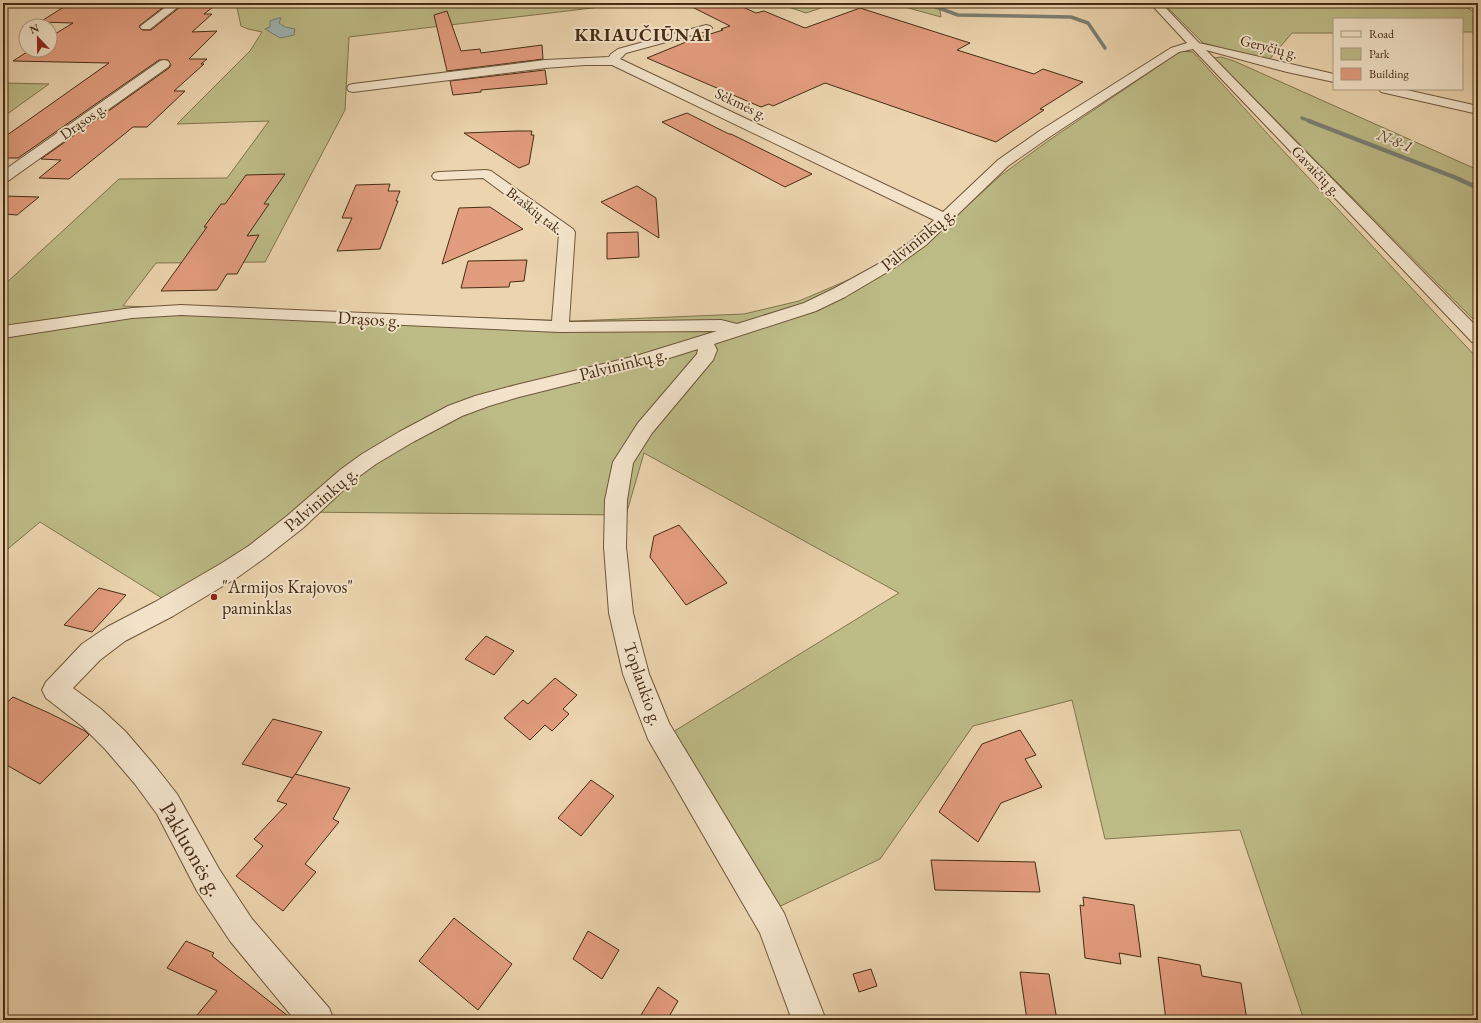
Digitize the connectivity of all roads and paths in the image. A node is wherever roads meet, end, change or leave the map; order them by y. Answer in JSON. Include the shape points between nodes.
{"nodes":[{"id":1,"x":178,"y":3,"type":"edge"},
{"id":2,"x":1155,"y":3,"type":"edge"},
{"id":3,"x":146,"y":28,"type":"dead end"},
{"id":4,"x":706,"y":28,"type":"dead end"},
{"id":5,"x":1196,"y":46,"type":"junction"},
{"id":6,"x":614,"y":61,"type":"junction"},
{"id":7,"x":164,"y":64,"type":"dead end"},
{"id":8,"x":1333,"y":78,"type":"edge"},
{"id":9,"x":353,"y":88,"type":"dead end"},
{"id":10,"x":1389,"y":90,"type":"edge"},
{"id":11,"x":1478,"y":110,"type":"edge"},
{"id":12,"x":439,"y":176,"type":"dead end"},
{"id":13,"x":3,"y":178,"type":"edge"},
{"id":14,"x":945,"y":219,"type":"junction"},
{"id":15,"x":560,"y":327,"type":"junction"},
{"id":16,"x":3,"y":332,"type":"edge"},
{"id":17,"x":734,"y":332,"type":"junction"},
{"id":18,"x":1478,"y":338,"type":"edge"},
{"id":19,"x":704,"y":342,"type":"junction"},
{"id":20,"x":55,"y":690,"type":"joint"},
{"id":21,"x":317,"y":1020,"type":"edge"},
{"id":22,"x":809,"y":1020,"type":"edge"}],
"edges":[{"from":1,"to":3,"type":"street"},
{"from":2,"to":5,"type":"street","name":"Gavaičių g."},
{"from":4,"to":6,"type":"street","via":[[622,51],[615,56]]},
{"from":5,"to":8,"type":"street","name":"Geryčių g."},
{"from":5,"to":14,"type":"street","name":"Palvininkų g.","via":[[1174,50],[1043,135],[1003,164]]},
{"from":5,"to":18,"type":"street","name":"Gavaičių g."},
{"from":6,"to":9,"type":"street","via":[[545,64]]},
{"from":6,"to":14,"type":"street","name":"Sėkmės g."},
{"from":7,"to":13,"type":"street","name":"Drąsos g."},
{"from":10,"to":11,"type":"street"},
{"from":12,"to":15,"type":"street","name":"Braškių tak.","via":[[486,174],[567,232]]},
{"from":14,"to":17,"type":"street","name":"Palvininkų g.","via":[[920,242],[863,281],[810,307]]},
{"from":15,"to":16,"type":"street","name":"Drąsos g.","via":[[181,310],[132,313]]},
{"from":15,"to":17,"type":"street","name":"Drąsos g.","via":[[721,325],[729,327]]},
{"from":17,"to":19,"type":"street","name":"Palvininkų g."},
{"from":19,"to":20,"type":"street","name":"Palvininkų g.","via":[[482,401],[455,411],[406,437],[347,475],[258,551],[164,609],[116,634],[91,652]]},
{"from":19,"to":22,"type":"street","name":"Toplaukio g.","via":[[708,350],[706,356],[645,428],[623,462],[616,500],[615,547],[621,613],[636,674],[658,730],[774,924]]},
{"from":20,"to":21,"type":"street","name":"Pakluonės g.","via":[[92,718],[145,775],[167,804],[208,880],[241,930]]}]}
